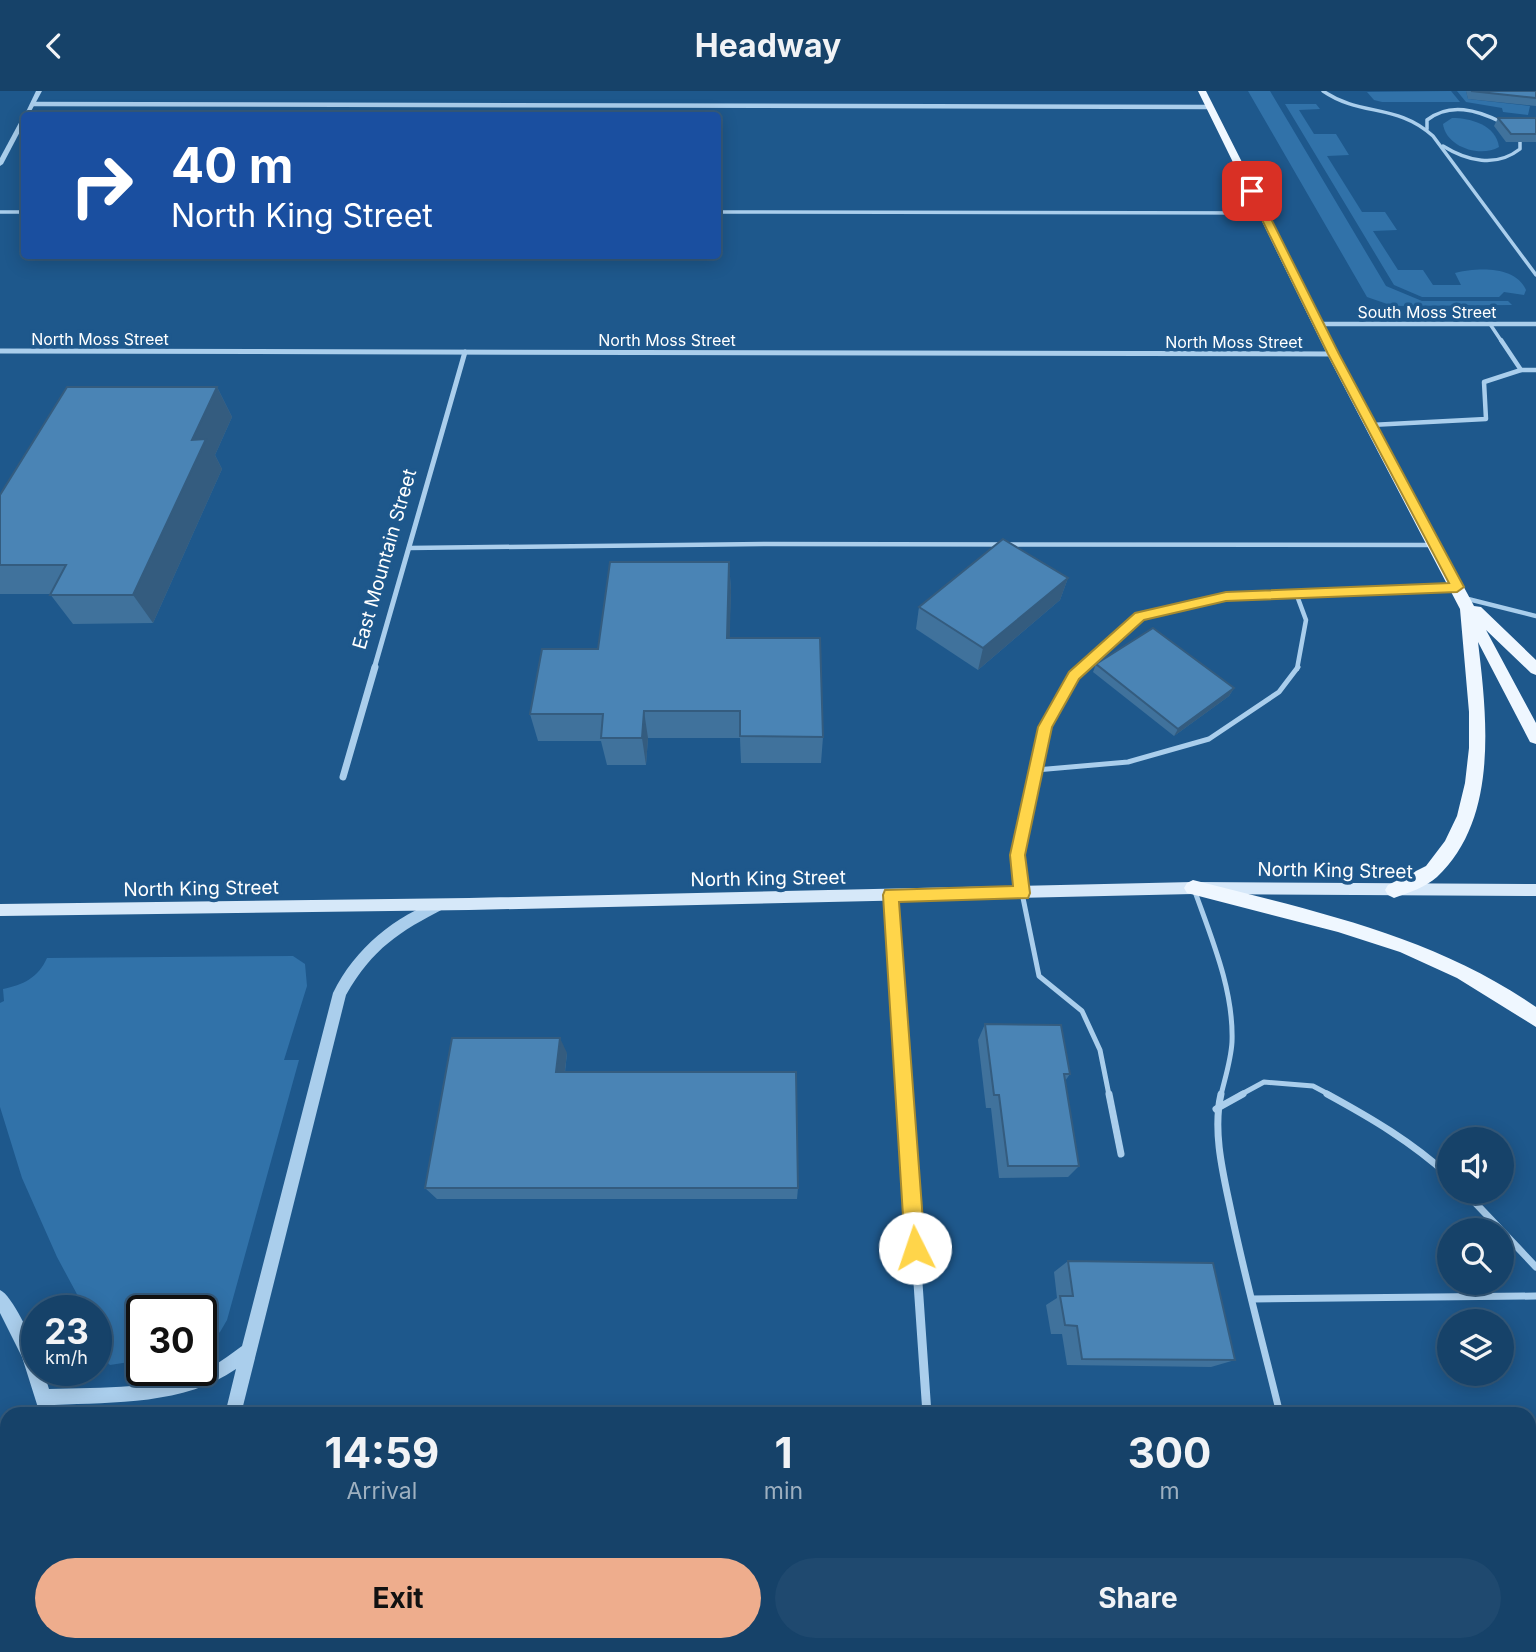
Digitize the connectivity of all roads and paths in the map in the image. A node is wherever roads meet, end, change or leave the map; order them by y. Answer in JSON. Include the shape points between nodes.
{"nodes":[{"id":1,"x":39,"y":91,"type":"edge"},
{"id":2,"x":1202,"y":91,"type":"edge"},
{"id":3,"x":1323,"y":91,"type":"edge"},
{"id":4,"x":33,"y":104,"type":"junction"},
{"id":5,"x":1210,"y":107,"type":"junction"},
{"id":6,"x":28,"y":112,"type":"edge"},
{"id":7,"x":21,"y":125,"type":"edge"},
{"id":8,"x":1506,"y":126,"type":"edge"},
{"id":9,"x":1427,"y":129,"type":"junction"},
{"id":10,"x":1437,"y":142,"type":"junction"},
{"id":11,"x":1520,"y":142,"type":"edge"},
{"id":12,"x":0,"y":164,"type":"edge"},
{"id":13,"x":0,"y":212,"type":"edge"},
{"id":14,"x":21,"y":212,"type":"edge"},
{"id":15,"x":721,"y":212,"type":"edge"},
{"id":16,"x":1263,"y":213,"type":"junction"},
{"id":17,"x":1536,"y":275,"type":"edge"},
{"id":18,"x":1318,"y":324,"type":"junction"},
{"id":19,"x":1490,"y":324,"type":"junction"},
{"id":20,"x":1536,"y":324,"type":"edge"},
{"id":21,"x":0,"y":351,"type":"edge"},
{"id":22,"x":465,"y":352,"type":"junction"},
{"id":23,"x":1333,"y":354,"type":"junction"},
{"id":24,"x":1521,"y":370,"type":"junction"},
{"id":25,"x":1536,"y":370,"type":"edge"},
{"id":26,"x":1371,"y":425,"type":"junction"},
{"id":27,"x":1435,"y":545,"type":"junction"},
{"id":28,"x":409,"y":548,"type":"junction"},
{"id":29,"x":1296,"y":593,"type":"junction"},
{"id":30,"x":1461,"y":593,"type":"junction"},
{"id":31,"x":1536,"y":616,"type":"edge"},
{"id":32,"x":1536,"y":669,"type":"edge"},
{"id":33,"x":1536,"y":738,"type":"edge"},
{"id":34,"x":1036,"y":770,"type":"junction"},
{"id":35,"x":343,"y":777,"type":"dead end"},
{"id":36,"x":1194,"y":888,"type":"junction"},
{"id":37,"x":1394,"y":890,"type":"junction"},
{"id":38,"x":1536,"y":890,"type":"edge"},
{"id":39,"x":1022,"y":893,"type":"junction"},
{"id":40,"x":891,"y":895,"type":"junction"},
{"id":41,"x":441,"y":904,"type":"junction"},
{"id":42,"x":0,"y":910,"type":"edge"},
{"id":43,"x":1536,"y":1018,"type":"edge"},
{"id":44,"x":1216,"y":1109,"type":"junction"},
{"id":45,"x":1121,"y":1154,"type":"dead end"},
{"id":46,"x":1437,"y":1165,"type":"edge"},
{"id":47,"x":1476,"y":1204,"type":"edge"},
{"id":48,"x":1536,"y":1267,"type":"edge"},
{"id":49,"x":1536,"y":1296,"type":"edge"},
{"id":50,"x":0,"y":1299,"type":"edge"},
{"id":51,"x":1252,"y":1299,"type":"junction"},
{"id":52,"x":250,"y":1350,"type":"junction"},
{"id":53,"x":44,"y":1397,"type":"junction"},
{"id":54,"x":46,"y":1407,"type":"edge"},
{"id":55,"x":235,"y":1407,"type":"edge"},
{"id":56,"x":927,"y":1407,"type":"edge"},
{"id":57,"x":1278,"y":1407,"type":"edge"}],
"edges":[{"from":1,"to":4,"type":"street"},
{"from":2,"to":5,"type":"main road"},
{"from":3,"to":9,"type":"lane","via":[[1348,105],[1417,119]]},
{"from":4,"to":5,"type":"street"},
{"from":4,"to":6,"type":"street"},
{"from":5,"to":16,"type":"main road"},
{"from":7,"to":12,"type":"street"},
{"from":8,"to":9,"type":"lane","via":[[1481,114],[1454,110],[1433,113]]},
{"from":9,"to":10,"type":"lane"},
{"from":10,"to":11,"type":"lane","via":[[1465,157],[1500,160],[1514,155]]},
{"from":10,"to":17,"type":"lane"},
{"from":13,"to":14,"type":"lane"},
{"from":15,"to":16,"type":"lane"},
{"from":16,"to":18,"type":"main road"},
{"from":18,"to":19,"type":"street","name":"South Moss Street"},
{"from":18,"to":23,"type":"main road"},
{"from":19,"to":20,"type":"street","name":"South Moss Street"},
{"from":19,"to":24,"type":"lane"},
{"from":21,"to":22,"type":"street","name":"North Moss Street"},
{"from":22,"to":23,"type":"street","name":"North Moss Street"},
{"from":22,"to":28,"type":"street","name":"East Mountain Street"},
{"from":23,"to":26,"type":"main road"},
{"from":24,"to":25,"type":"lane"},
{"from":24,"to":26,"type":"lane","via":[[1484,382],[1486,419]]},
{"from":26,"to":27,"type":"main road"},
{"from":27,"to":28,"type":"lane"},
{"from":27,"to":30,"type":"main road"},
{"from":28,"to":35,"type":"street","name":"East Mountain Street"},
{"from":29,"to":30,"type":"lane"},
{"from":29,"to":34,"type":"lane","via":[[1226,597],[1139,617],[1074,676],[1045,727]]},
{"from":29,"to":34,"type":"lane","via":[[1306,620],[1298,667],[1279,692],[1209,739],[1128,762]]},
{"from":30,"to":31,"type":"lane"},
{"from":30,"to":32,"type":"main road"},
{"from":30,"to":33,"type":"main road"},
{"from":30,"to":37,"type":"main road","via":[[1478,725],[1472,785],[1452,848],[1430,873]]},
{"from":34,"to":39,"type":"lane","via":[[1017,855]]},
{"from":36,"to":37,"type":"main road","name":"North King Street"},
{"from":36,"to":39,"type":"main road","name":"North King Street"},
{"from":36,"to":43,"type":"main road","via":[[1385,939],[1441,961]]},
{"from":36,"to":44,"type":"lane","via":[[1212,938],[1231,1017],[1233,1045]]},
{"from":37,"to":38,"type":"main road","name":"North King Street"},
{"from":39,"to":40,"type":"main road","name":"North King Street"},
{"from":39,"to":45,"type":"lane","via":[[1040,976],[1082,1011],[1100,1050]]},
{"from":40,"to":41,"type":"main road","name":"North King Street"},
{"from":40,"to":56,"type":"street"},
{"from":41,"to":42,"type":"main road","name":"North King Street"},
{"from":41,"to":52,"type":"street","via":[[371,948],[352,968],[340,993]]},
{"from":44,"to":46,"type":"lane","via":[[1264,1082],[1313,1086],[1387,1127]]},
{"from":44,"to":51,"type":"lane"},
{"from":47,"to":48,"type":"lane"},
{"from":49,"to":51,"type":"lane"},
{"from":50,"to":53,"type":"street"},
{"from":51,"to":57,"type":"lane"},
{"from":52,"to":53,"type":"street","via":[[218,1371],[182,1385]]},
{"from":52,"to":55,"type":"street"},
{"from":53,"to":54,"type":"street"}]}
